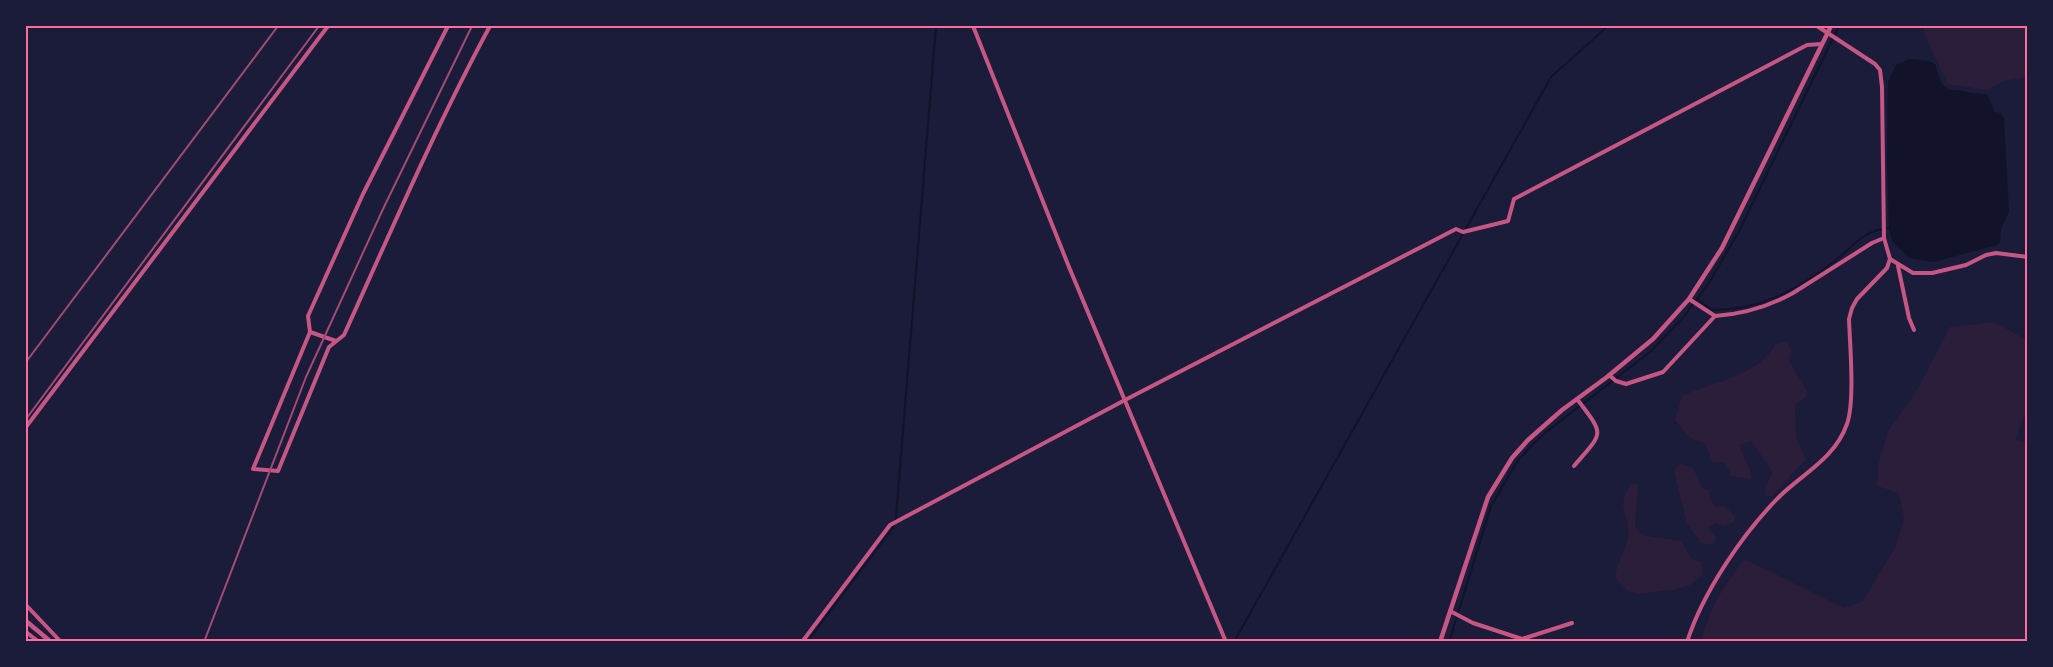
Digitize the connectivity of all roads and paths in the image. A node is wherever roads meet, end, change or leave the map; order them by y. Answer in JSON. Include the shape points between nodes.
{"nodes":[{"id":1,"x":328,"y":26,"type":"edge"},
{"id":2,"x":448,"y":26,"type":"edge"},
{"id":3,"x":490,"y":26,"type":"edge"},
{"id":4,"x":973,"y":26,"type":"edge"},
{"id":5,"x":1817,"y":26,"type":"edge"},
{"id":6,"x":1831,"y":26,"type":"edge"},
{"id":7,"x":1827,"y":33,"type":"junction"},
{"id":8,"x":1821,"y":44,"type":"junction"},
{"id":9,"x":1884,"y":238,"type":"junction"},
{"id":10,"x":2028,"y":257,"type":"edge"},
{"id":11,"x":1890,"y":259,"type":"junction"},
{"id":12,"x":1898,"y":265,"type":"junction"},
{"id":13,"x":1689,"y":299,"type":"junction"},
{"id":14,"x":1715,"y":316,"type":"junction"},
{"id":15,"x":1914,"y":330,"type":"dead end"},
{"id":16,"x":310,"y":332,"type":"junction"},
{"id":17,"x":336,"y":341,"type":"junction"},
{"id":18,"x":1609,"y":375,"type":"junction"},
{"id":19,"x":1577,"y":399,"type":"junction"},
{"id":20,"x":1125,"y":400,"type":"junction"},
{"id":21,"x":26,"y":428,"type":"edge"},
{"id":22,"x":1574,"y":466,"type":"dead end"},
{"id":23,"x":26,"y":605,"type":"edge"},
{"id":24,"x":1450,"y":611,"type":"junction"},
{"id":25,"x":26,"y":621,"type":"edge"},
{"id":26,"x":1572,"y":623,"type":"dead end"},
{"id":27,"x":26,"y":632,"type":"edge"},
{"id":28,"x":39,"y":642,"type":"edge"},
{"id":29,"x":51,"y":642,"type":"edge"},
{"id":30,"x":61,"y":642,"type":"edge"},
{"id":31,"x":802,"y":642,"type":"edge"},
{"id":32,"x":1226,"y":642,"type":"edge"},
{"id":33,"x":1440,"y":642,"type":"edge"},
{"id":34,"x":1687,"y":642,"type":"edge"}],
"edges":[{"from":1,"to":21,"type":"street"},
{"from":2,"to":16,"type":"street","via":[[363,194],[308,315]]},
{"from":3,"to":17,"type":"street","via":[[410,188],[344,335]]},
{"from":4,"to":20,"type":"street"},
{"from":5,"to":7,"type":"street"},
{"from":6,"to":7,"type":"street"},
{"from":7,"to":8,"type":"street"},
{"from":7,"to":9,"type":"street","via":[[1869,58],[1880,70]]},
{"from":8,"to":13,"type":"street","via":[[1722,248]]},
{"from":8,"to":20,"type":"street","via":[[1807,45],[1514,199],[1508,221],[1463,232],[1456,229]]},
{"from":9,"to":11,"type":"street"},
{"from":9,"to":14,"type":"street","via":[[1780,301]]},
{"from":10,"to":12,"type":"street","via":[[1996,253],[1932,273],[1913,273]]},
{"from":11,"to":12,"type":"street"},
{"from":11,"to":34,"type":"street","via":[[1887,268],[1857,299],[1849,319],[1849,415],[1841,439],[1750,530],[1707,595]]},
{"from":12,"to":15,"type":"street"},
{"from":13,"to":14,"type":"street"},
{"from":13,"to":18,"type":"street","via":[[1653,339]]},
{"from":14,"to":18,"type":"street","via":[[1663,372],[1626,384]]},
{"from":16,"to":17,"type":"street"},
{"from":16,"to":17,"type":"street","via":[[253,469],[278,471],[329,347]]},
{"from":18,"to":19,"type":"street"},
{"from":19,"to":22,"type":"street","via":[[1598,432],[1597,439]]},
{"from":19,"to":24,"type":"street","via":[[1528,440],[1498,478]]},
{"from":20,"to":31,"type":"street","via":[[890,524]]},
{"from":20,"to":32,"type":"street"},
{"from":23,"to":30,"type":"street"},
{"from":24,"to":26,"type":"street","via":[[1522,639]]},
{"from":24,"to":33,"type":"street"},
{"from":25,"to":29,"type":"street"},
{"from":27,"to":28,"type":"street"}]}
